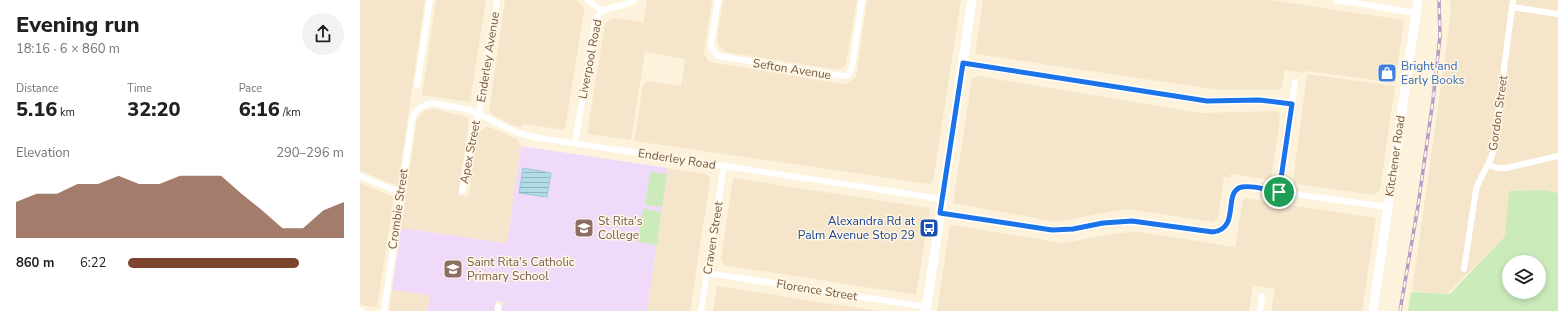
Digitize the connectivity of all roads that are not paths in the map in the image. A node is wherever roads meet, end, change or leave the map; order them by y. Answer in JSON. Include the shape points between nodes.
{"nodes":[{"id":1,"x":430,"y":0,"type":"edge"},
{"id":2,"x":497,"y":0,"type":"edge"},
{"id":3,"x":588,"y":0,"type":"edge"},
{"id":4,"x":634,"y":0,"type":"edge"},
{"id":5,"x":718,"y":0,"type":"edge"},
{"id":6,"x":862,"y":0,"type":"edge"},
{"id":7,"x":972,"y":0,"type":"edge"},
{"id":8,"x":1337,"y":0,"type":"edge"},
{"id":9,"x":1418,"y":0,"type":"edge"},
{"id":10,"x":1513,"y":0,"type":"edge"},
{"id":11,"x":1512,"y":7,"type":"junction"},
{"id":12,"x":602,"y":10,"type":"junction"},
{"id":13,"x":1416,"y":13,"type":"junction"},
{"id":14,"x":1558,"y":14,"type":"edge"},
{"id":15,"x":963,"y":63,"type":"junction"},
{"id":16,"x":1295,"y":82,"type":"dead end"},
{"id":17,"x":417,"y":85,"type":"dead end"},
{"id":18,"x":1292,"y":104,"type":"junction"},
{"id":19,"x":418,"y":109,"type":"joint"},
{"id":20,"x":478,"y":113,"type":"junction"},
{"id":21,"x":575,"y":143,"type":"junction"},
{"id":22,"x":1558,"y":156,"type":"edge"},
{"id":23,"x":1488,"y":165,"type":"junction"},
{"id":24,"x":724,"y":166,"type":"junction"},
{"id":25,"x":360,"y":176,"type":"edge"},
{"id":26,"x":462,"y":191,"type":"dead end"},
{"id":27,"x":1279,"y":192,"type":"junction"},
{"id":28,"x":401,"y":193,"type":"junction"},
{"id":29,"x":942,"y":199,"type":"junction"},
{"id":30,"x":1388,"y":208,"type":"junction"},
{"id":31,"x":940,"y":213,"type":"junction"},
{"id":32,"x":1464,"y":269,"type":"dead end"},
{"id":33,"x":707,"y":273,"type":"junction"},
{"id":34,"x":1262,"y":296,"type":"dead end"},
{"id":35,"x":926,"y":309,"type":"edge"},
{"id":36,"x":384,"y":311,"type":"edge"},
{"id":37,"x":701,"y":311,"type":"edge"},
{"id":38,"x":1260,"y":311,"type":"edge"},
{"id":39,"x":1373,"y":311,"type":"edge"}],
"edges":[{"from":1,"to":17,"type":"street"},
{"from":2,"to":20,"type":"street","name":"Enderley Avenue"},
{"from":3,"to":12,"type":"street"},
{"from":4,"to":12,"type":"street","name":"Liverpool Road","via":[[626,5]]},
{"from":5,"to":6,"type":"street","name":"Sefton Avenue","via":[[712,45],[718,56],[843,76],[848,75],[852,68]]},
{"from":7,"to":15,"type":"main road"},
{"from":8,"to":13,"type":"street"},
{"from":9,"to":13,"type":"main road","name":"Kitchener Road"},
{"from":10,"to":11,"type":"street","name":"Gordon Street"},
{"from":11,"to":14,"type":"street"},
{"from":11,"to":23,"type":"street","name":"Gordon Street","via":[[1493,152]]},
{"from":12,"to":21,"type":"street","name":"Liverpool Road","via":[[594,24]]},
{"from":13,"to":30,"type":"main road","name":"Kitchener Road"},
{"from":15,"to":18,"type":"street","via":[[1207,101],[1259,100]]},
{"from":15,"to":29,"type":"main road"},
{"from":16,"to":18,"type":"street"},
{"from":18,"to":27,"type":"street"},
{"from":19,"to":20,"type":"street","name":"Enderley Road","via":[[433,104]]},
{"from":19,"to":28,"type":"street","name":"Crombie Street","via":[[412,120]]},
{"from":20,"to":21,"type":"street","name":"Enderley Road","via":[[523,134]]},
{"from":20,"to":26,"type":"street","name":"Apex Street"},
{"from":21,"to":24,"type":"street","name":"Enderley Road"},
{"from":22,"to":23,"type":"street","via":[[1506,168]]},
{"from":23,"to":32,"type":"street","name":"Gordon Street","via":[[1476,190]]},
{"from":24,"to":29,"type":"street","name":"Enderley Road"},
{"from":24,"to":33,"type":"street","name":"Craven Street"},
{"from":25,"to":28,"type":"street"},
{"from":27,"to":30,"type":"street"},
{"from":27,"to":31,"type":"street","via":[[1238,188],[1234,193],[1227,224],[1222,230],[1213,232],[1132,221],[1052,230]]},
{"from":28,"to":36,"type":"street","name":"Crombie Street"},
{"from":29,"to":31,"type":"main road"},
{"from":30,"to":39,"type":"main road","name":"Kitchener Road"},
{"from":31,"to":35,"type":"main road"},
{"from":33,"to":35,"type":"street","name":"Florence Street"},
{"from":33,"to":37,"type":"street","name":"Craven Street"},
{"from":34,"to":38,"type":"street"}]}
